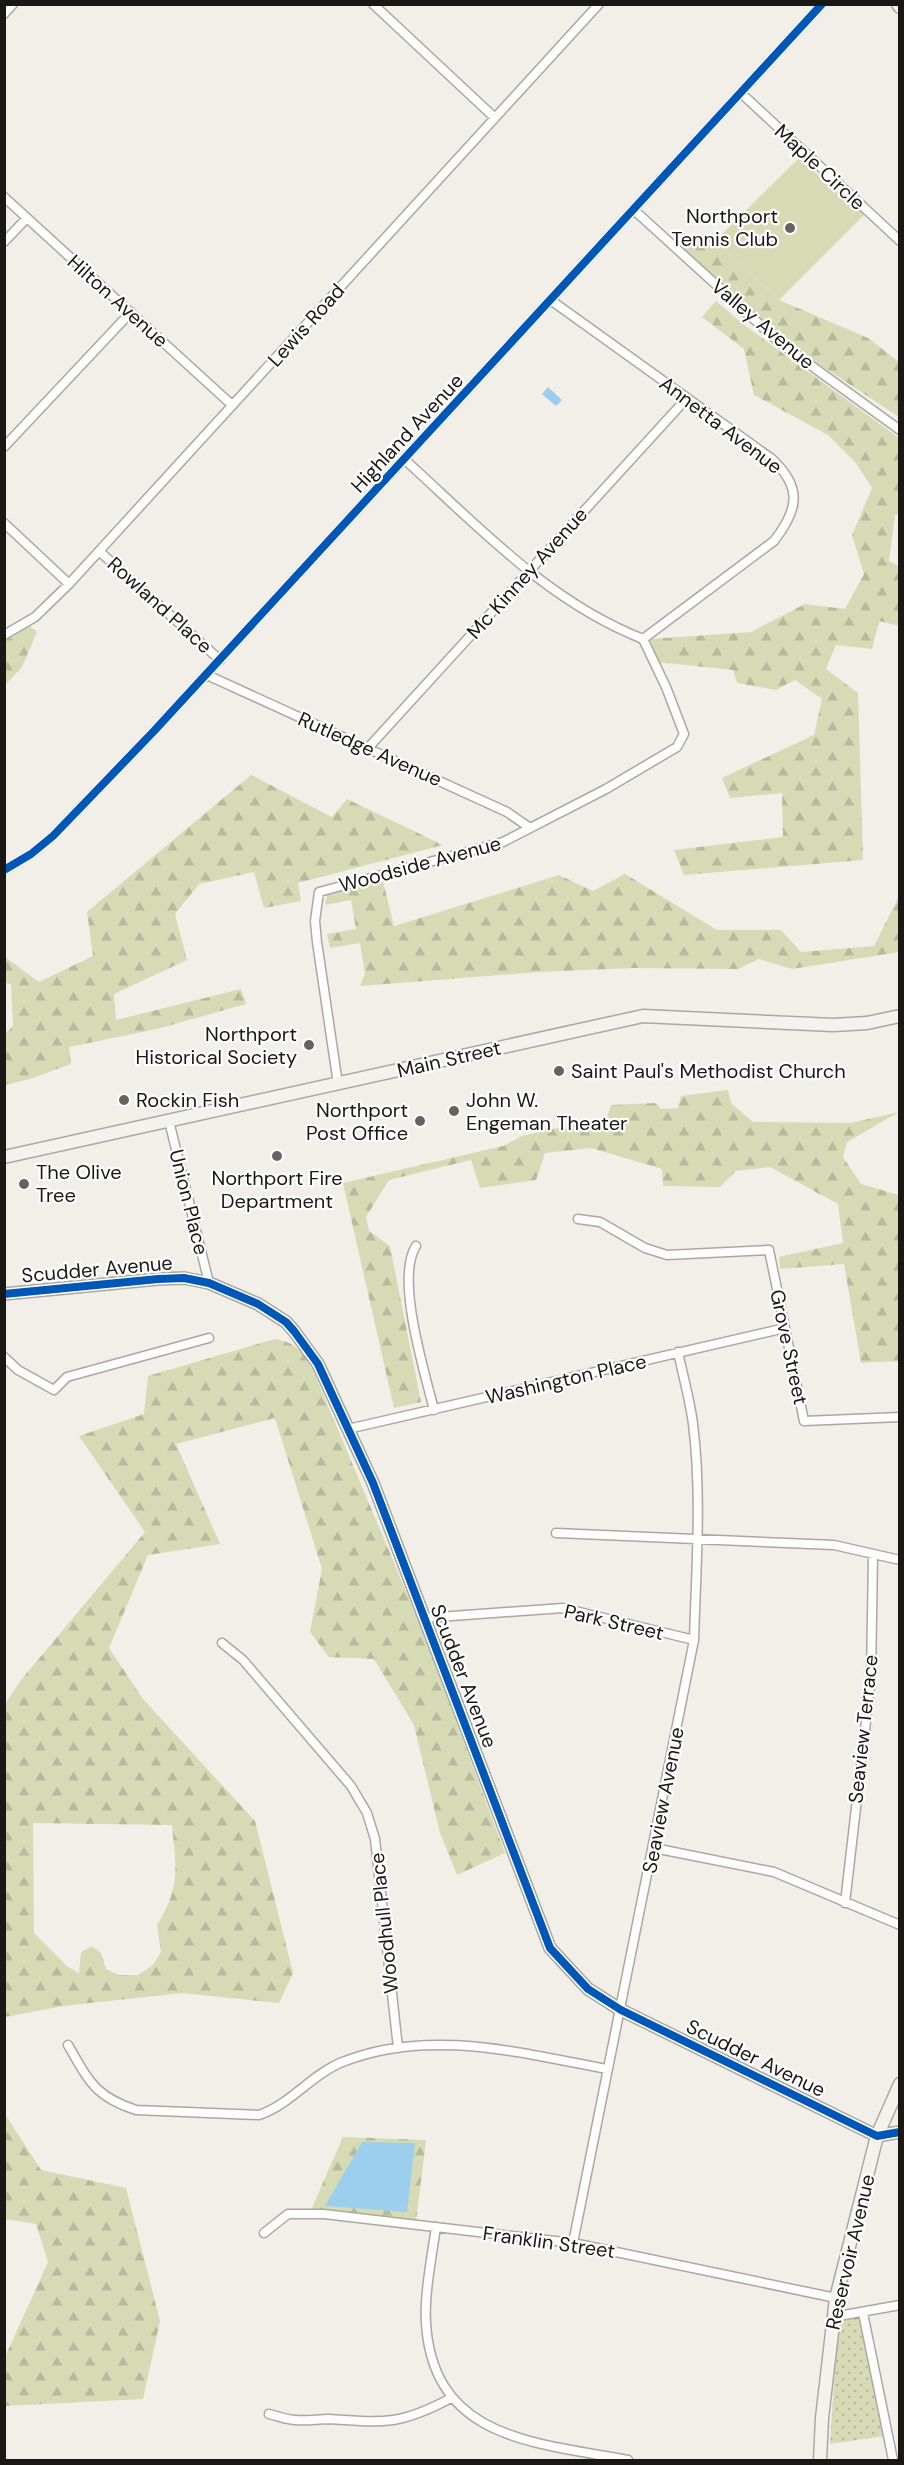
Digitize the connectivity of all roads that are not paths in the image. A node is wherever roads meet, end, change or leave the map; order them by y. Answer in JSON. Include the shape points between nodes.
{"nodes":[{"id":1,"x":13,"y":4,"type":"edge"},
{"id":2,"x":373,"y":4,"type":"edge"},
{"id":3,"x":599,"y":4,"type":"edge"},
{"id":4,"x":822,"y":4,"type":"edge"},
{"id":5,"x":4,"y":14,"type":"edge"},
{"id":6,"x":741,"y":93,"type":"junction"},
{"id":7,"x":495,"y":118,"type":"junction"},
{"id":8,"x":4,"y":197,"type":"edge"},
{"id":9,"x":634,"y":210,"type":"junction"},
{"id":10,"x":27,"y":218,"type":"junction"},
{"id":11,"x":900,"y":241,"type":"edge"},
{"id":12,"x":4,"y":242,"type":"edge"},
{"id":13,"x":552,"y":301,"type":"junction"},
{"id":14,"x":131,"y":312,"type":"junction"},
{"id":15,"x":687,"y":398,"type":"junction"},
{"id":16,"x":232,"y":405,"type":"junction"},
{"id":17,"x":900,"y":430,"type":"edge"},
{"id":18,"x":4,"y":447,"type":"edge"},
{"id":19,"x":404,"y":459,"type":"junction"},
{"id":20,"x":4,"y":523,"type":"edge"},
{"id":21,"x":99,"y":551,"type":"junction"},
{"id":22,"x":527,"y":572,"type":"junction"},
{"id":23,"x":69,"y":584,"type":"junction"},
{"id":24,"x":4,"y":634,"type":"edge"},
{"id":25,"x":644,"y":639,"type":"junction"},
{"id":26,"x":220,"y":660,"type":"junction"},
{"id":27,"x":207,"y":675,"type":"junction"},
{"id":28,"x":368,"y":748,"type":"junction"},
{"id":29,"x":530,"y":828,"type":"junction"},
{"id":30,"x":4,"y":870,"type":"edge"},
{"id":31,"x":900,"y":1016,"type":"edge"},
{"id":32,"x":338,"y":1084,"type":"junction"},
{"id":33,"x":169,"y":1121,"type":"junction"},
{"id":34,"x":4,"y":1157,"type":"edge"},
{"id":35,"x":578,"y":1219,"type":"dead end"},
{"id":36,"x":416,"y":1246,"type":"dead end"},
{"id":37,"x":208,"y":1283,"type":"junction"},
{"id":38,"x":4,"y":1294,"type":"edge"},
{"id":39,"x":785,"y":1328,"type":"junction"},
{"id":40,"x":208,"y":1338,"type":"dead end"},
{"id":41,"x":678,"y":1352,"type":"junction"},
{"id":42,"x":4,"y":1357,"type":"edge"},
{"id":43,"x":434,"y":1410,"type":"junction"},
{"id":44,"x":900,"y":1417,"type":"edge"},
{"id":45,"x":348,"y":1429,"type":"junction"},
{"id":46,"x":556,"y":1533,"type":"dead end"},
{"id":47,"x":696,"y":1538,"type":"junction"},
{"id":48,"x":873,"y":1554,"type":"junction"},
{"id":49,"x":900,"y":1560,"type":"edge"},
{"id":50,"x":425,"y":1618,"type":"junction"},
{"id":51,"x":694,"y":1640,"type":"junction"},
{"id":52,"x":222,"y":1643,"type":"dead end"},
{"id":53,"x":654,"y":1848,"type":"junction"},
{"id":54,"x":845,"y":1903,"type":"junction"},
{"id":55,"x":900,"y":1925,"type":"edge"},
{"id":56,"x":621,"y":2010,"type":"junction"},
{"id":57,"x":68,"y":2045,"type":"dead end"},
{"id":58,"x":398,"y":2048,"type":"junction"},
{"id":59,"x":607,"y":2069,"type":"junction"},
{"id":60,"x":900,"y":2084,"type":"edge"},
{"id":61,"x":900,"y":2132,"type":"edge"},
{"id":62,"x":877,"y":2136,"type":"junction"},
{"id":63,"x":435,"y":2227,"type":"junction"},
{"id":64,"x":264,"y":2233,"type":"dead end"},
{"id":65,"x":573,"y":2243,"type":"junction"},
{"id":66,"x":836,"y":2298,"type":"junction"},
{"id":67,"x":900,"y":2305,"type":"edge"},
{"id":68,"x":862,"y":2313,"type":"junction"},
{"id":69,"x":833,"y":2317,"type":"junction"},
{"id":70,"x":451,"y":2398,"type":"junction"},
{"id":71,"x":269,"y":2414,"type":"dead end"},
{"id":72,"x":628,"y":2460,"type":"edge"},
{"id":73,"x":819,"y":2460,"type":"edge"},
{"id":74,"x":893,"y":2460,"type":"edge"}],
"edges":[{"from":1,"to":5,"type":"street"},
{"from":2,"to":7,"type":"street"},
{"from":3,"to":7,"type":"street","name":"Lewis Road"},
{"from":4,"to":6,"type":"street","name":"Highland Avenue"},
{"from":6,"to":9,"type":"street","name":"Highland Avenue"},
{"from":6,"to":11,"type":"street","name":"Maple Circle"},
{"from":7,"to":16,"type":"street","name":"Lewis Road"},
{"from":8,"to":10,"type":"street","name":"Hilton Avenue"},
{"from":9,"to":13,"type":"street","name":"Highland Avenue"},
{"from":9,"to":17,"type":"street","name":"Valley Avenue","via":[[780,343]]},
{"from":10,"to":12,"type":"street"},
{"from":10,"to":14,"type":"street","name":"Hilton Avenue"},
{"from":13,"to":15,"type":"street","name":"Annetta Avenue"},
{"from":13,"to":19,"type":"street","name":"Highland Avenue"},
{"from":14,"to":16,"type":"street","name":"Hilton Avenue"},
{"from":14,"to":18,"type":"street"},
{"from":15,"to":22,"type":"street","name":"Mc Kinney Avenue"},
{"from":15,"to":25,"type":"street","name":"Annetta Avenue","via":[[784,470],[792,484],[795,503],[787,524],[774,541]]},
{"from":16,"to":21,"type":"street","name":"Lewis Road"},
{"from":19,"to":22,"type":"street"},
{"from":19,"to":26,"type":"street","name":"Highland Avenue"},
{"from":20,"to":23,"type":"street"},
{"from":21,"to":23,"type":"street","name":"Lewis Road"},
{"from":21,"to":26,"type":"street","name":"Rowland Place"},
{"from":22,"to":25,"type":"street","via":[[612,627]]},
{"from":22,"to":28,"type":"street","name":"Mc Kinney Avenue"},
{"from":23,"to":24,"type":"street","name":"Lewis Road","via":[[35,617]]},
{"from":25,"to":29,"type":"street","name":"Woodside Avenue","via":[[684,734],[677,747]]},
{"from":26,"to":27,"type":"street","name":"Highland Avenue"},
{"from":27,"to":28,"type":"street","name":"Rutledge Avenue"},
{"from":27,"to":30,"type":"street","name":"Highland Avenue","via":[[53,836]]},
{"from":28,"to":29,"type":"street","name":"Rutledge Avenue","via":[[507,812]]},
{"from":29,"to":32,"type":"street","name":"Woodside Avenue","via":[[503,842],[319,892],[317,942]]},
{"from":31,"to":32,"type":"main road","name":"Main Street","via":[[833,1025],[643,1016]]},
{"from":32,"to":33,"type":"main road","name":"Main Street"},
{"from":33,"to":34,"type":"main road","name":"Main Street"},
{"from":33,"to":37,"type":"street","name":"Union Place"},
{"from":35,"to":39,"type":"street","name":"Grove Street","via":[[600,1222],[645,1248],[667,1255],[769,1250]]},
{"from":36,"to":43,"type":"street","via":[[409,1263],[411,1314]]},
{"from":37,"to":38,"type":"street","name":"Scudder Avenue","via":[[184,1278],[158,1279]]},
{"from":37,"to":45,"type":"street","name":"Scudder Avenue","via":[[258,1304],[286,1322],[318,1364]]},
{"from":39,"to":41,"type":"street","name":"Washington Place"},
{"from":39,"to":44,"type":"street","name":"Grove Street","via":[[804,1421]]},
{"from":40,"to":42,"type":"street","via":[[67,1377],[54,1390],[18,1370]]},
{"from":41,"to":43,"type":"street","name":"Washington Place"},
{"from":41,"to":47,"type":"street","name":"Seaview Avenue","via":[[693,1426]]},
{"from":43,"to":45,"type":"street","name":"Washington Place"},
{"from":45,"to":50,"type":"street","name":"Scudder Avenue"},
{"from":46,"to":47,"type":"street"},
{"from":47,"to":48,"type":"street","via":[[834,1545]]},
{"from":47,"to":51,"type":"street","name":"Seaview Avenue"},
{"from":48,"to":49,"type":"street"},
{"from":48,"to":54,"type":"street","name":"Seaview Terrace","via":[[871,1678]]},
{"from":50,"to":51,"type":"street","name":"Park Street","via":[[563,1608]]},
{"from":50,"to":56,"type":"street","name":"Scudder Avenue","via":[[550,1948],[588,1989]]},
{"from":51,"to":53,"type":"street","name":"Seaview Avenue"},
{"from":52,"to":58,"type":"street","name":"Woodhull Place","via":[[243,1660],[351,1786],[367,1813],[375,1839]]},
{"from":53,"to":54,"type":"street","via":[[774,1872]]},
{"from":53,"to":56,"type":"street","name":"Seaview Avenue"},
{"from":54,"to":55,"type":"street"},
{"from":56,"to":59,"type":"street","name":"Seaview Avenue"},
{"from":56,"to":62,"type":"street","name":"Scudder Avenue"},
{"from":57,"to":58,"type":"street","via":[[99,2092],[118,2104],[136,2110],[259,2115],[274,2110],[337,2065],[364,2054]]},
{"from":58,"to":59,"type":"street","via":[[435,2044],[481,2047]]},
{"from":59,"to":65,"type":"street","name":"Seaview Avenue"},
{"from":60,"to":62,"type":"main road","name":"Reservoir Avenue"},
{"from":61,"to":62,"type":"street"},
{"from":62,"to":66,"type":"main road","name":"Reservoir Avenue"},
{"from":63,"to":64,"type":"street","name":"Franklin Street","via":[[324,2214],[288,2214]]},
{"from":63,"to":65,"type":"street","name":"Franklin Street"},
{"from":63,"to":70,"type":"street","via":[[425,2320],[434,2364]]},
{"from":65,"to":66,"type":"street","name":"Franklin Street"},
{"from":66,"to":69,"type":"main road","name":"Reservoir Avenue"},
{"from":67,"to":68,"type":"street"},
{"from":68,"to":69,"type":"street"},
{"from":68,"to":74,"type":"street"},
{"from":69,"to":73,"type":"main road","name":"Reservoir Avenue"},
{"from":70,"to":71,"type":"street","via":[[423,2412],[390,2421],[297,2420]]},
{"from":70,"to":72,"type":"street","via":[[470,2415],[512,2436]]}]}
